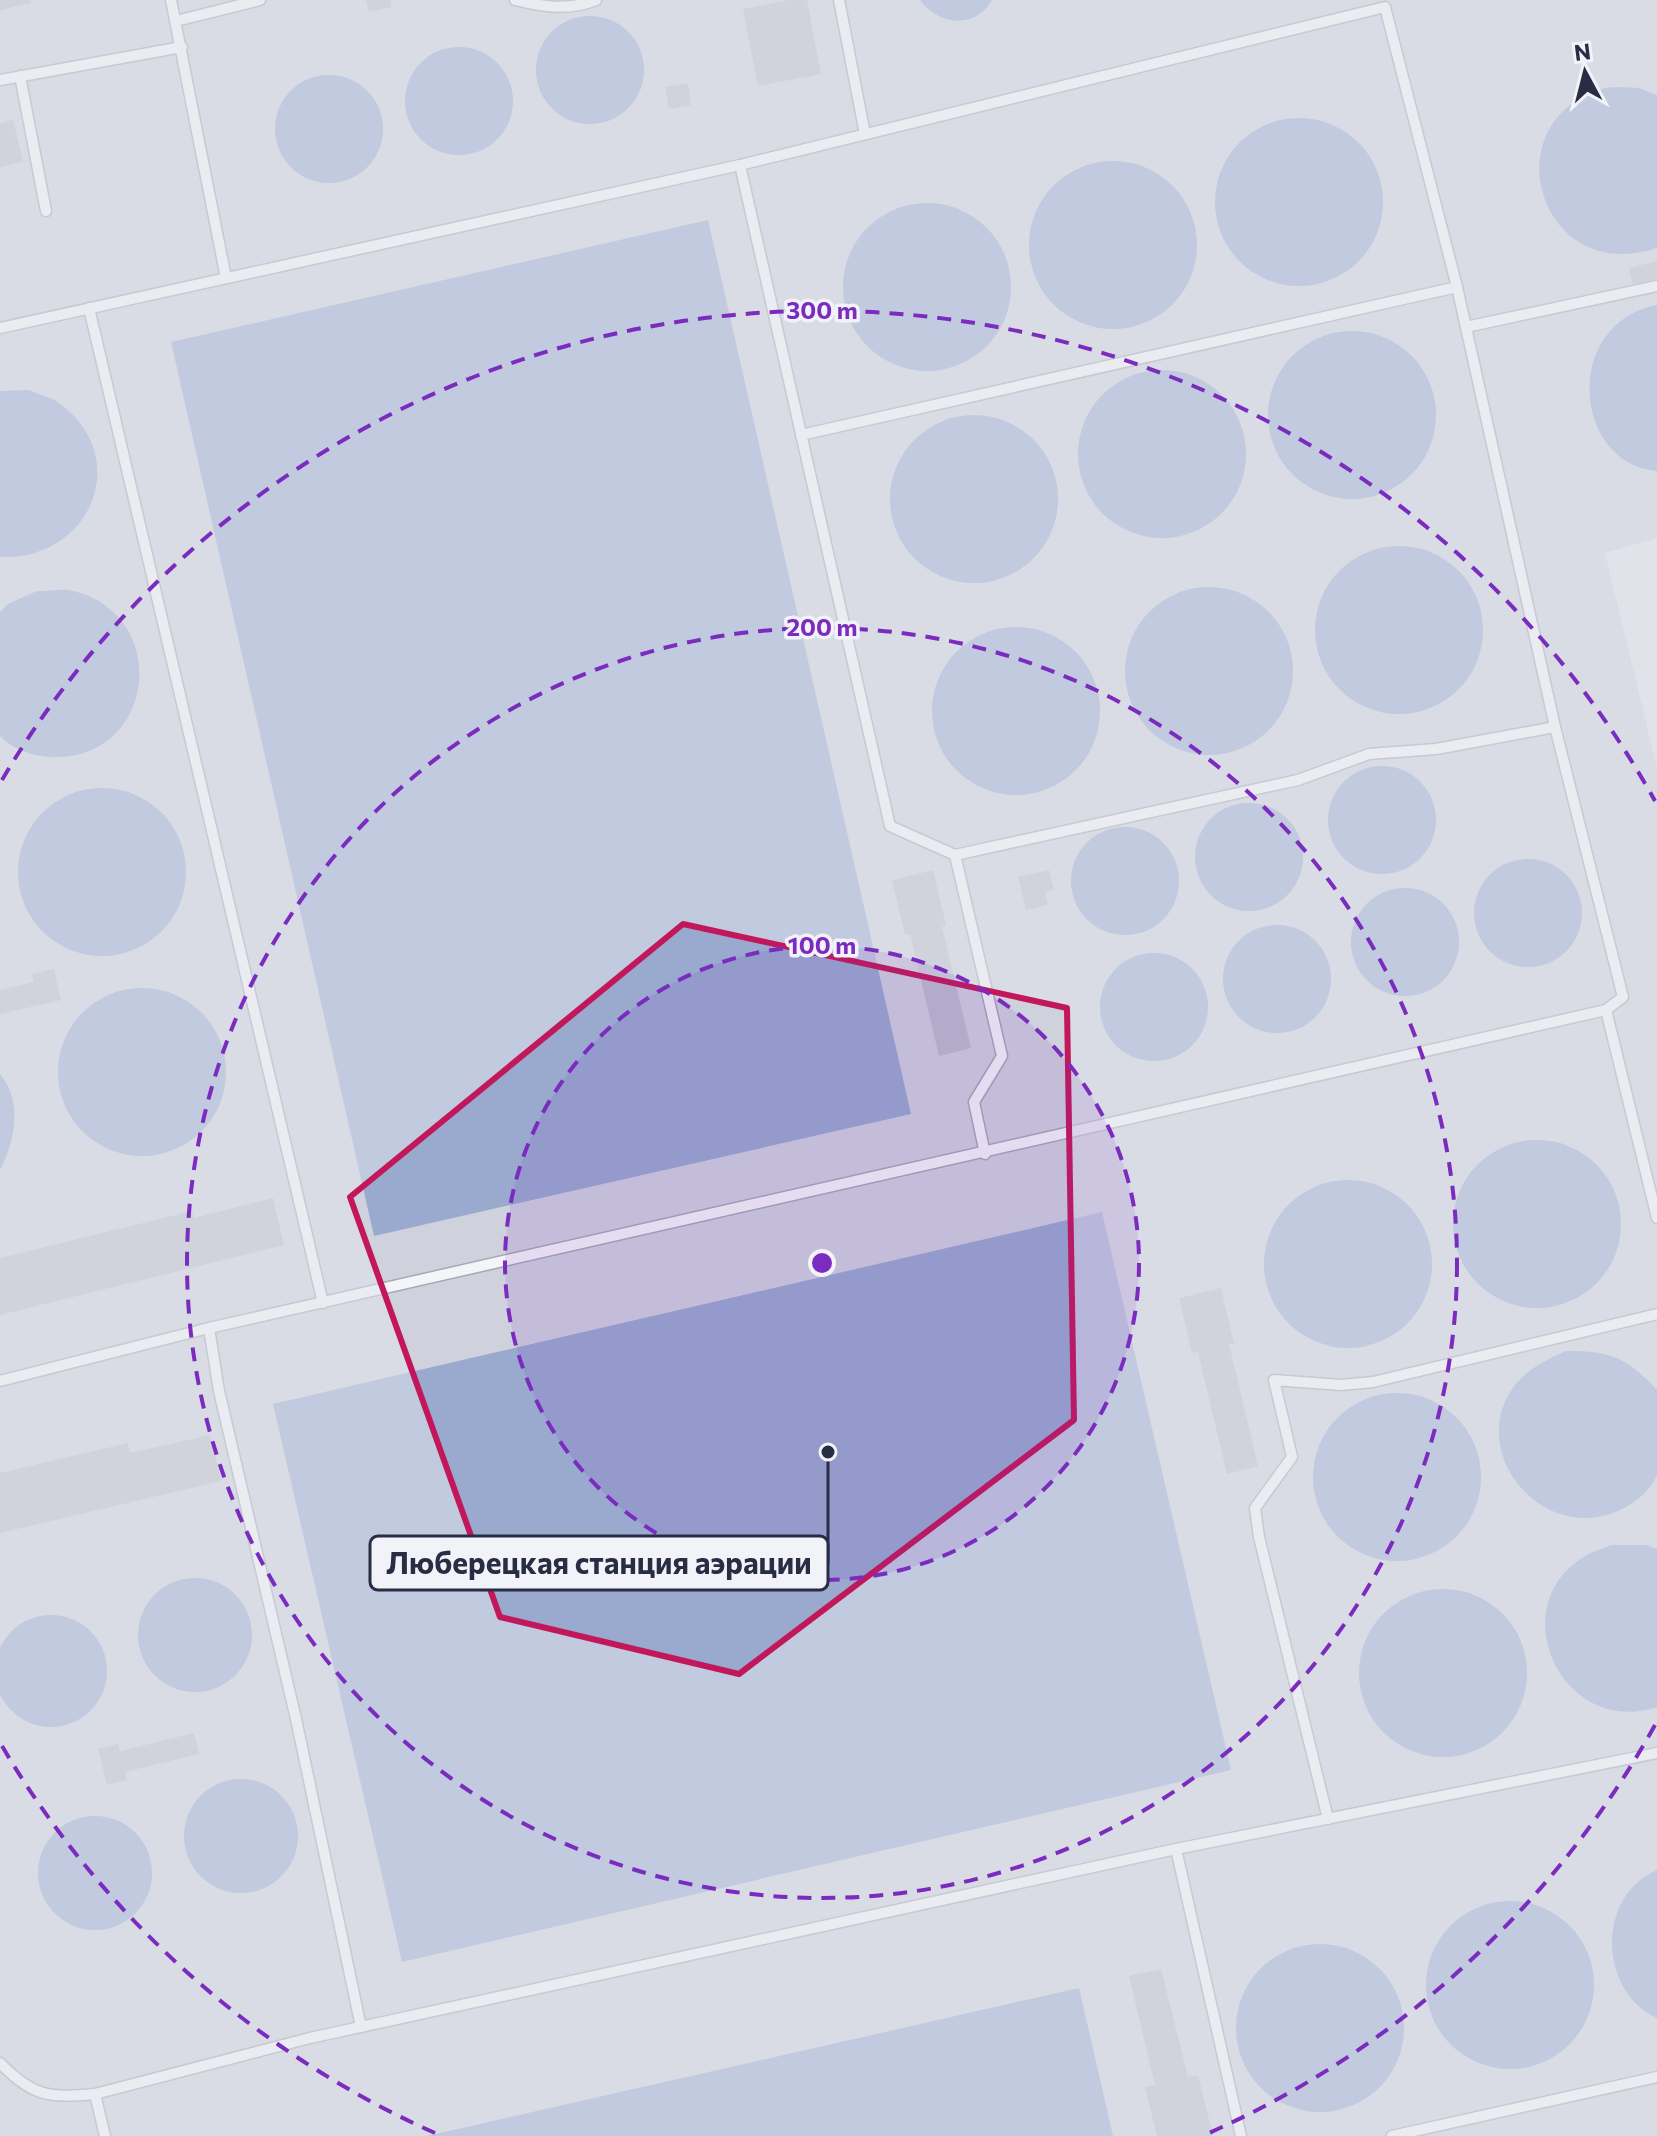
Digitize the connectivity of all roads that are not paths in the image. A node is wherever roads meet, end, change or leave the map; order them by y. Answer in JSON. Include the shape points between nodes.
{"nodes":[{"id":1,"x":171,"y":0,"type":"edge"},
{"id":2,"x":260,"y":0,"type":"edge"},
{"id":3,"x":515,"y":0,"type":"edge"},
{"id":4,"x":596,"y":0,"type":"edge"},
{"id":5,"x":839,"y":0,"type":"edge"},
{"id":6,"x":1385,"y":4,"type":"edge"},
{"id":7,"x":176,"y":21,"type":"junction"},
{"id":8,"x":182,"y":47,"type":"junction"},
{"id":9,"x":20,"y":76,"type":"junction"},
{"id":10,"x":0,"y":80,"type":"edge"},
{"id":11,"x":865,"y":134,"type":"junction"},
{"id":12,"x":740,"y":165,"type":"junction"},
{"id":13,"x":46,"y":211,"type":"dead end"},
{"id":14,"x":226,"y":278,"type":"junction"},
{"id":15,"x":1657,"y":286,"type":"edge"},
{"id":16,"x":1457,"y":287,"type":"junction"},
{"id":17,"x":89,"y":308,"type":"junction"},
{"id":18,"x":1466,"y":327,"type":"junction"},
{"id":19,"x":0,"y":328,"type":"edge"},
{"id":20,"x":801,"y":435,"type":"junction"},
{"id":21,"x":1555,"y":727,"type":"junction"},
{"id":22,"x":955,"y":855,"type":"junction"},
{"id":23,"x":1606,"y":1010,"type":"junction"},
{"id":24,"x":985,"y":1154,"type":"junction"},
{"id":25,"x":1657,"y":1218,"type":"edge"},
{"id":26,"x":323,"y":1303,"type":"junction"},
{"id":27,"x":1657,"y":1314,"type":"edge"},
{"id":28,"x":209,"y":1328,"type":"junction"},
{"id":29,"x":0,"y":1381,"type":"edge"},
{"id":30,"x":1657,"y":1753,"type":"edge"},
{"id":31,"x":1328,"y":1819,"type":"junction"},
{"id":32,"x":1176,"y":1849,"type":"junction"},
{"id":33,"x":361,"y":2027,"type":"junction"},
{"id":34,"x":0,"y":2063,"type":"edge"},
{"id":35,"x":1657,"y":2077,"type":"edge"},
{"id":36,"x":95,"y":2094,"type":"junction"},
{"id":37,"x":105,"y":2136,"type":"edge"},
{"id":38,"x":1241,"y":2136,"type":"edge"},
{"id":39,"x":1392,"y":2136,"type":"edge"}],
"edges":[{"from":1,"to":7,"type":"lane"},
{"from":2,"to":7,"type":"lane"},
{"from":3,"to":4,"type":"lane","via":[[578,7]]},
{"from":5,"to":11,"type":"lane"},
{"from":6,"to":11,"type":"lane"},
{"from":6,"to":16,"type":"lane"},
{"from":7,"to":8,"type":"lane"},
{"from":8,"to":9,"type":"lane"},
{"from":8,"to":14,"type":"lane"},
{"from":9,"to":10,"type":"lane"},
{"from":9,"to":13,"type":"lane"},
{"from":11,"to":12,"type":"lane"},
{"from":12,"to":14,"type":"lane"},
{"from":12,"to":20,"type":"lane"},
{"from":14,"to":17,"type":"lane"},
{"from":15,"to":18,"type":"lane"},
{"from":16,"to":18,"type":"lane"},
{"from":16,"to":20,"type":"lane"},
{"from":17,"to":19,"type":"lane"},
{"from":17,"to":26,"type":"lane"},
{"from":18,"to":21,"type":"lane"},
{"from":20,"to":22,"type":"lane","via":[[890,826]]},
{"from":21,"to":22,"type":"lane","via":[[1436,749],[1369,754],[1298,780]]},
{"from":21,"to":23,"type":"lane","via":[[1623,997]]},
{"from":22,"to":24,"type":"lane","via":[[1002,1056],[974,1102]]},
{"from":23,"to":24,"type":"lane"},
{"from":23,"to":25,"type":"lane"},
{"from":24,"to":26,"type":"lane"},
{"from":26,"to":28,"type":"lane"},
{"from":27,"to":31,"type":"lane","via":[[1373,1382],[1274,1380],[1292,1457],[1255,1508]]},
{"from":28,"to":29,"type":"lane"},
{"from":28,"to":33,"type":"lane"},
{"from":30,"to":31,"type":"lane"},
{"from":31,"to":32,"type":"lane"},
{"from":32,"to":33,"type":"lane"},
{"from":32,"to":38,"type":"lane"},
{"from":33,"to":36,"type":"lane"},
{"from":34,"to":36,"type":"lane","via":[[23,2087],[62,2096]]},
{"from":35,"to":39,"type":"lane"},
{"from":36,"to":37,"type":"lane"}]}
